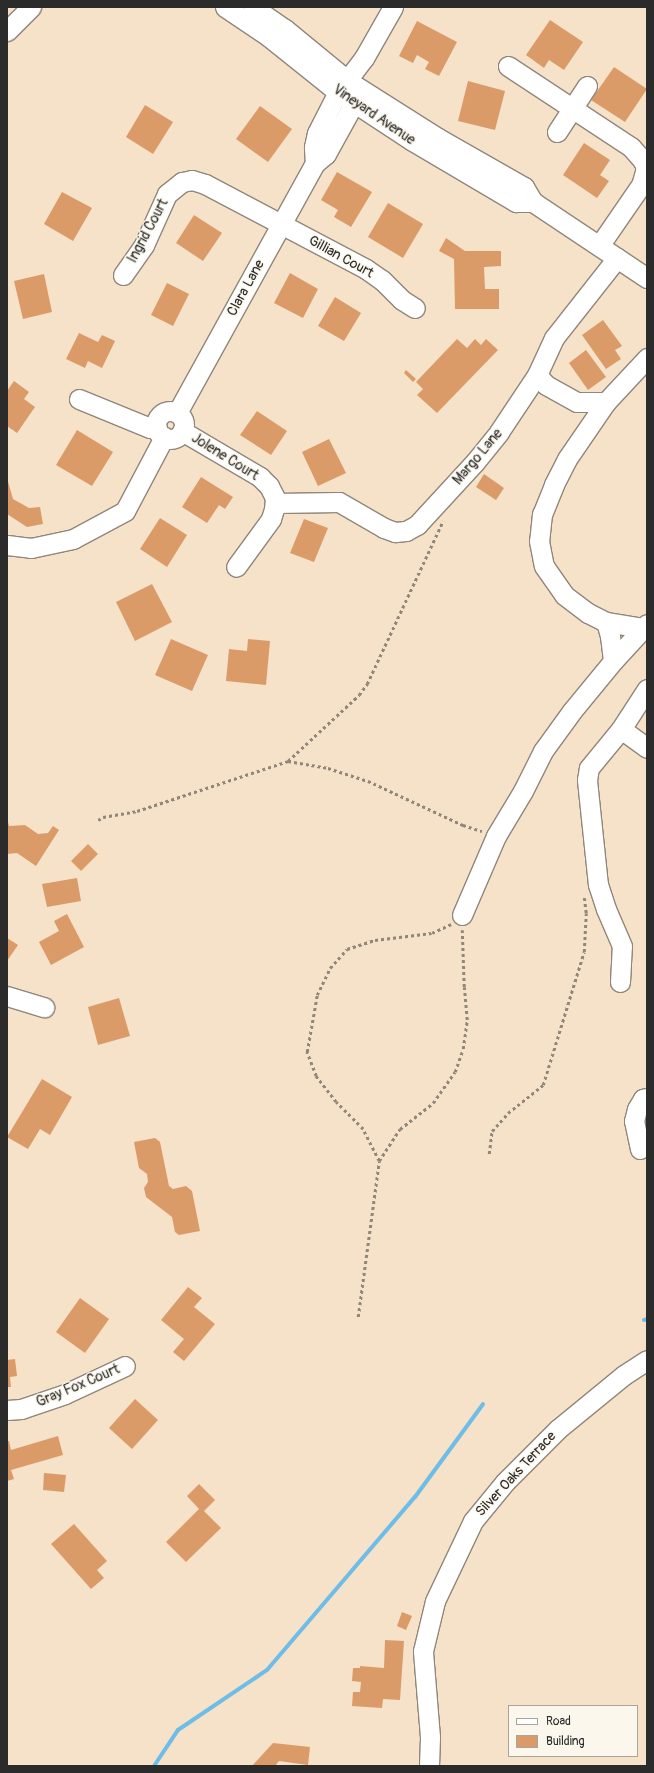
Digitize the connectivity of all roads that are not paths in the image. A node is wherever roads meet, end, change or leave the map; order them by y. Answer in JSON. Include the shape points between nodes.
{"nodes":[{"id":1,"x":31,"y":7,"type":"edge"},
{"id":2,"x":225,"y":7,"type":"edge"},
{"id":3,"x":253,"y":7,"type":"edge"},
{"id":4,"x":393,"y":7,"type":"edge"},
{"id":5,"x":7,"y":31,"type":"edge"},
{"id":6,"x":508,"y":66,"type":"dead end"},
{"id":7,"x":343,"y":86,"type":"junction"},
{"id":8,"x":587,"y":86,"type":"dead end"},
{"id":9,"x":354,"y":103,"type":"junction"},
{"id":10,"x":572,"y":108,"type":"junction"},
{"id":11,"x":557,"y":132,"type":"dead end"},
{"id":12,"x":315,"y":163,"type":"junction"},
{"id":13,"x":533,"y":202,"type":"junction"},
{"id":14,"x":282,"y":224,"type":"junction"},
{"id":15,"x":599,"y":246,"type":"junction"},
{"id":16,"x":617,"y":258,"type":"junction"},
{"id":17,"x":123,"y":275,"type":"dead end"},
{"id":18,"x":647,"y":278,"type":"edge"},
{"id":19,"x":415,"y":308,"type":"dead end"},
{"id":20,"x":647,"y":358,"type":"edge"},
{"id":21,"x":537,"y":375,"type":"junction"},
{"id":22,"x":78,"y":399,"type":"dead end"},
{"id":23,"x":606,"y":402,"type":"junction"},
{"id":24,"x":177,"y":413,"type":"junction"},
{"id":25,"x":182,"y":431,"type":"junction"},
{"id":26,"x":160,"y":433,"type":"junction"},
{"id":27,"x":275,"y":503,"type":"junction"},
{"id":28,"x":7,"y":545,"type":"edge"},
{"id":29,"x":236,"y":567,"type":"dead end"},
{"id":30,"x":606,"y":622,"type":"junction"},
{"id":31,"x":645,"y":626,"type":"edge"},
{"id":32,"x":613,"y":661,"type":"junction"},
{"id":33,"x":647,"y":689,"type":"edge"},
{"id":34,"x":620,"y":729,"type":"junction"},
{"id":35,"x":647,"y":748,"type":"edge"},
{"id":36,"x":462,"y":915,"type":"road end"},
{"id":37,"x":620,"y":982,"type":"dead end"},
{"id":38,"x":7,"y":996,"type":"edge"},
{"id":39,"x":44,"y":1007,"type":"dead end"},
{"id":40,"x":647,"y":1098,"type":"edge"},
{"id":41,"x":640,"y":1150,"type":"dead end"},
{"id":42,"x":647,"y":1360,"type":"edge"},
{"id":43,"x":125,"y":1366,"type":"dead end"},
{"id":44,"x":7,"y":1410,"type":"edge"},
{"id":45,"x":429,"y":1766,"type":"edge"}],
"edges":[{"from":1,"to":5,"type":"street"},
{"from":2,"to":7,"type":"street","name":"Vineyard Avenue"},
{"from":3,"to":7,"type":"street","name":"Vineyard Avenue","via":[[285,29]]},
{"from":4,"to":7,"type":"street","name":"Clara Lane","via":[[364,58]]},
{"from":6,"to":10,"type":"street"},
{"from":7,"to":9,"type":"street"},
{"from":7,"to":12,"type":"street","name":"Clara Lane","via":[[317,133],[314,147]]},
{"from":7,"to":13,"type":"street","name":"Vineyard Avenue","via":[[524,187]]},
{"from":8,"to":10,"type":"street"},
{"from":9,"to":12,"type":"street","name":"Clara Lane","via":[[326,154]]},
{"from":9,"to":13,"type":"street","name":"Vineyard Avenue","via":[[516,202]]},
{"from":10,"to":11,"type":"street"},
{"from":10,"to":15,"type":"street","via":[[631,147],[646,168],[641,185]]},
{"from":12,"to":14,"type":"street","name":"Clara Lane"},
{"from":13,"to":15,"type":"street","name":"Vineyard Avenue"},
{"from":14,"to":17,"type":"street","name":"Ingrid Court","via":[[205,184],[192,180],[182,182],[167,194],[144,245]]},
{"from":14,"to":19,"type":"street","name":"Gillian Court","via":[[366,269]]},
{"from":14,"to":24,"type":"street","name":"Clara Lane"},
{"from":15,"to":16,"type":"street","name":"Vineyard Avenue"},
{"from":16,"to":18,"type":"street","name":"Vineyard Avenue"},
{"from":16,"to":21,"type":"street","name":"Margo Lane","via":[[554,338]]},
{"from":20,"to":23,"type":"street"},
{"from":21,"to":23,"type":"street","via":[[546,385],[577,402]]},
{"from":21,"to":27,"type":"street","name":"Margo Lane","via":[[499,432],[475,462],[430,512],[417,525],[406,531],[395,532],[384,528],[338,502]]},
{"from":22,"to":26,"type":"street"},
{"from":23,"to":30,"type":"street","via":[[567,459],[554,485],[542,514],[539,541],[544,566],[564,595]]},
{"from":24,"to":25,"type":"street","via":[[183,421]]},
{"from":24,"to":26,"type":"street","via":[[170,411],[161,414],[157,419]]},
{"from":25,"to":26,"type":"street","via":[[175,438]]},
{"from":25,"to":27,"type":"street","name":"Jolene Court","via":[[260,477],[269,486]]},
{"from":26,"to":28,"type":"street","via":[[125,511],[73,539],[30,548]]},
{"from":27,"to":29,"type":"street","via":[[271,519]]},
{"from":30,"to":31,"type":"street"},
{"from":30,"to":32,"type":"street"},
{"from":31,"to":32,"type":"street"},
{"from":32,"to":36,"type":"street","via":[[543,751],[496,836]]},
{"from":33,"to":34,"type":"street"},
{"from":34,"to":35,"type":"street"},
{"from":34,"to":37,"type":"street","via":[[589,768],[587,780],[598,885],[622,946]]},
{"from":38,"to":39,"type":"street"},
{"from":40,"to":41,"type":"street","via":[[637,1109],[634,1121]]},
{"from":42,"to":45,"type":"street","name":"Silver Oaks Terrace","via":[[624,1375],[558,1429],[505,1482],[473,1521],[435,1601],[423,1651],[430,1737]]},
{"from":43,"to":44,"type":"street","name":"Gray Fox Court","via":[[66,1394],[21,1409]]}]}
